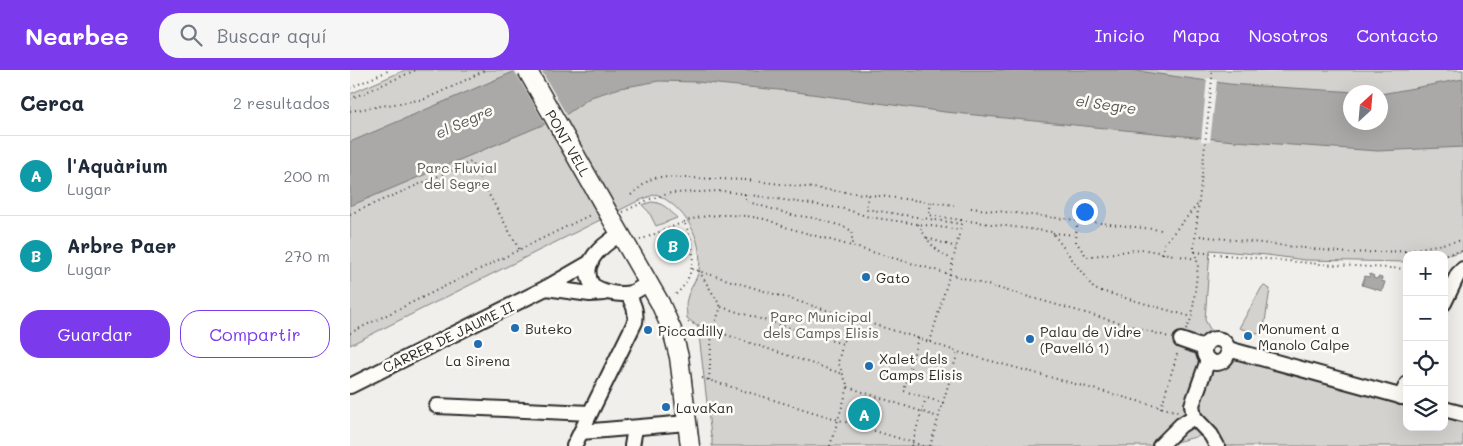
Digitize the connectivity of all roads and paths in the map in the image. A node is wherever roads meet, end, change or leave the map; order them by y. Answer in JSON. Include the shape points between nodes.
{"nodes":[{"id":1,"x":390,"y":70,"type":"edge"},
{"id":2,"x":416,"y":70,"type":"edge"},
{"id":3,"x":485,"y":70,"type":"edge"},
{"id":4,"x":527,"y":70,"type":"edge"},
{"id":5,"x":1213,"y":70,"type":"edge"},
{"id":6,"x":350,"y":88,"type":"edge"},
{"id":7,"x":350,"y":99,"type":"edge"},
{"id":8,"x":350,"y":111,"type":"edge"},
{"id":9,"x":745,"y":194,"type":"junction"},
{"id":10,"x":631,"y":195,"type":"dead end"},
{"id":11,"x":868,"y":195,"type":"junction"},
{"id":12,"x":931,"y":202,"type":"junction"},
{"id":13,"x":1198,"y":204,"type":"junction"},
{"id":14,"x":954,"y":205,"type":"dead end"},
{"id":15,"x":971,"y":208,"type":"dead end"},
{"id":16,"x":350,"y":214,"type":"edge"},
{"id":17,"x":608,"y":214,"type":"junction"},
{"id":18,"x":961,"y":220,"type":"junction"},
{"id":19,"x":1077,"y":221,"type":"junction"},
{"id":20,"x":684,"y":222,"type":"junction"},
{"id":21,"x":918,"y":224,"type":"junction"},
{"id":22,"x":961,"y":224,"type":"junction"},
{"id":23,"x":960,"y":230,"type":"junction"},
{"id":24,"x":1161,"y":230,"type":"dead end"},
{"id":25,"x":1052,"y":232,"type":"junction"},
{"id":26,"x":620,"y":234,"type":"junction"},
{"id":27,"x":1076,"y":235,"type":"junction"},
{"id":28,"x":1200,"y":236,"type":"dead end"},
{"id":29,"x":926,"y":237,"type":"junction"},
{"id":30,"x":640,"y":240,"type":"dead end"},
{"id":31,"x":1463,"y":240,"type":"edge"},
{"id":32,"x":852,"y":246,"type":"junction"},
{"id":33,"x":956,"y":247,"type":"junction"},
{"id":34,"x":519,"y":249,"type":"junction"},
{"id":35,"x":1403,"y":251,"type":"edge"},
{"id":36,"x":1405,"y":251,"type":"edge"},
{"id":37,"x":1195,"y":252,"type":"junction"},
{"id":38,"x":1463,"y":252,"type":"edge"},
{"id":39,"x":1163,"y":254,"type":"junction"},
{"id":40,"x":1448,"y":254,"type":"edge"},
{"id":41,"x":1197,"y":259,"type":"junction"},
{"id":42,"x":953,"y":260,"type":"junction"},
{"id":43,"x":591,"y":262,"type":"junction"},
{"id":44,"x":692,"y":269,"type":"junction"},
{"id":45,"x":1403,"y":269,"type":"edge"},
{"id":46,"x":1463,"y":269,"type":"edge"},
{"id":47,"x":699,"y":271,"type":"junction"},
{"id":48,"x":950,"y":273,"type":"junction"},
{"id":49,"x":648,"y":283,"type":"junction"},
{"id":50,"x":546,"y":288,"type":"junction"},
{"id":51,"x":608,"y":292,"type":"junction"},
{"id":52,"x":628,"y":294,"type":"junction"},
{"id":53,"x":674,"y":296,"type":"dead end"},
{"id":54,"x":1448,"y":296,"type":"edge"},
{"id":55,"x":721,"y":307,"type":"junction"},
{"id":56,"x":850,"y":317,"type":"junction"},
{"id":57,"x":1192,"y":317,"type":"junction"},
{"id":58,"x":688,"y":322,"type":"dead end"},
{"id":59,"x":712,"y":331,"type":"junction"},
{"id":60,"x":350,"y":333,"type":"edge"},
{"id":61,"x":918,"y":338,"type":"junction"},
{"id":62,"x":930,"y":342,"type":"junction"},
{"id":63,"x":1185,"y":342,"type":"junction"},
{"id":64,"x":843,"y":344,"type":"junction"},
{"id":65,"x":1228,"y":349,"type":"junction"},
{"id":66,"x":1206,"y":351,"type":"junction"},
{"id":67,"x":958,"y":352,"type":"junction"},
{"id":68,"x":843,"y":374,"type":"junction"},
{"id":69,"x":702,"y":378,"type":"dead end"},
{"id":70,"x":709,"y":380,"type":"junction"},
{"id":71,"x":350,"y":386,"type":"edge"},
{"id":72,"x":848,"y":387,"type":"junction"},
{"id":73,"x":926,"y":398,"type":"junction"},
{"id":74,"x":1403,"y":398,"type":"edge"},
{"id":75,"x":944,"y":403,"type":"junction"},
{"id":76,"x":436,"y":406,"type":"dead end"},
{"id":77,"x":1162,"y":408,"type":"junction"},
{"id":78,"x":1448,"y":410,"type":"edge"},
{"id":79,"x":922,"y":412,"type":"junction"},
{"id":80,"x":590,"y":413,"type":"junction"},
{"id":81,"x":1463,"y":414,"type":"edge"},
{"id":82,"x":939,"y":417,"type":"junction"},
{"id":83,"x":1194,"y":417,"type":"junction"},
{"id":84,"x":839,"y":419,"type":"junction"},
{"id":85,"x":686,"y":423,"type":"junction"},
{"id":86,"x":635,"y":428,"type":"junction"},
{"id":87,"x":1205,"y":429,"type":"junction"},
{"id":88,"x":581,"y":432,"type":"junction"},
{"id":89,"x":1172,"y":434,"type":"junction"},
{"id":90,"x":912,"y":442,"type":"junction"},
{"id":91,"x":574,"y":446,"type":"edge"},
{"id":92,"x":632,"y":446,"type":"edge"},
{"id":93,"x":690,"y":446,"type":"edge"},
{"id":94,"x":830,"y":446,"type":"edge"},
{"id":95,"x":910,"y":446,"type":"edge"},
{"id":96,"x":924,"y":446,"type":"edge"},
{"id":97,"x":930,"y":446,"type":"edge"},
{"id":98,"x":1160,"y":446,"type":"edge"},
{"id":99,"x":1217,"y":446,"type":"edge"}],
"edges":[{"from":1,"to":6,"type":"path"},
{"from":2,"to":7,"type":"path"},
{"from":3,"to":8,"type":"path","via":[[425,99]]},
{"from":4,"to":17,"type":"main road","name":"PONT VELL","bridge":true},
{"from":5,"to":13,"type":"path","bridge":true},
{"from":9,"to":17,"type":"path","via":[[671,192]]},
{"from":9,"to":21,"type":"path"},
{"from":9,"to":32,"type":"path","via":[[746,201],[842,226],[852,231]]},
{"from":10,"to":11,"type":"path","via":[[658,177],[747,180]]},
{"from":11,"to":12,"type":"path"},
{"from":11,"to":22,"type":"path","via":[[866,210]]},
{"from":12,"to":14,"type":"path"},
{"from":12,"to":18,"type":"path","via":[[929,215]]},
{"from":13,"to":37,"type":"path","bridge":true},
{"from":13,"to":39,"type":"path","bridge":true,"via":[[1164,244]]},
{"from":15,"to":19,"type":"path"},
{"from":16,"to":34,"type":"path","via":[[471,162]]},
{"from":17,"to":26,"type":"main road","name":"PONT VELL"},
{"from":17,"to":34,"type":"path"},
{"from":18,"to":22,"type":"path"},
{"from":18,"to":25,"type":"path"},
{"from":19,"to":24,"type":"path"},
{"from":19,"to":27,"type":"path"},
{"from":20,"to":30,"type":"path"},
{"from":20,"to":32,"type":"path","via":[[708,216],[760,218]]},
{"from":20,"to":44,"type":"path","via":[[690,233]]},
{"from":21,"to":23,"type":"path"},
{"from":21,"to":29,"type":"path"},
{"from":22,"to":23,"type":"path"},
{"from":23,"to":33,"type":"path"},
{"from":25,"to":27,"type":"path"},
{"from":25,"to":57,"type":"path","via":[[1094,289]]},
{"from":26,"to":43,"type":"street","name":"CARRER DE JAUME II","via":[[602,246]]},
{"from":26,"to":49,"type":"main road","name":"PONT VELL"},
{"from":27,"to":39,"type":"path","via":[[1076,242],[1087,257],[1141,249]]},
{"from":28,"to":35,"type":"path","via":[[1348,253]]},
{"from":29,"to":33,"type":"path"},
{"from":29,"to":42,"type":"path","via":[[939,252]]},
{"from":31,"to":36,"type":"path"},
{"from":32,"to":48,"type":"path"},
{"from":33,"to":42,"type":"path"},
{"from":34,"to":60,"type":"path"},
{"from":37,"to":41,"type":"path"},
{"from":37,"to":45,"type":"path"},
{"from":38,"to":40,"type":"path"},
{"from":39,"to":41,"type":"path"},
{"from":41,"to":57,"type":"path"},
{"from":42,"to":48,"type":"path"},
{"from":43,"to":50,"type":"street","name":"CARRER DE JAUME II"},
{"from":43,"to":51,"type":"street","via":[[587,274],[590,282]]},
{"from":44,"to":47,"type":"path"},
{"from":44,"to":53,"type":"path","via":[[682,289]]},
{"from":46,"to":54,"type":"street"},
{"from":47,"to":55,"type":"path"},
{"from":47,"to":56,"type":"path"},
{"from":48,"to":62,"type":"path"},
{"from":48,"to":63,"type":"path"},
{"from":49,"to":52,"type":"street"},
{"from":49,"to":85,"type":"main road","name":"PONT VELL","via":[[672,330],[679,357]]},
{"from":50,"to":51,"type":"street","via":[[590,294]]},
{"from":50,"to":71,"type":"street","name":"CARRER DE JAUME II"},
{"from":51,"to":52,"type":"street"},
{"from":52,"to":80,"type":"street","via":[[636,314],[635,322]]},
{"from":55,"to":59,"type":"path"},
{"from":55,"to":64,"type":"path"},
{"from":56,"to":61,"type":"path"},
{"from":56,"to":64,"type":"path"},
{"from":57,"to":63,"type":"path"},
{"from":58,"to":59,"type":"path"},
{"from":59,"to":68,"type":"path"},
{"from":59,"to":70,"type":"path"},
{"from":61,"to":62,"type":"path"},
{"from":61,"to":73,"type":"path","via":[[904,391]]},
{"from":62,"to":67,"type":"path"},
{"from":63,"to":66,"type":"street"},
{"from":63,"to":77,"type":"path"},
{"from":64,"to":68,"type":"path","via":[[838,362]]},
{"from":65,"to":66,"type":"street","via":[[1225,342],[1211,339]]},
{"from":65,"to":66,"type":"street","via":[[1222,362],[1214,363]]},
{"from":65,"to":74,"type":"street"},
{"from":66,"to":83,"type":"street","via":[[1192,401]]},
{"from":67,"to":75,"type":"path"},
{"from":67,"to":77,"type":"path"},
{"from":68,"to":72,"type":"path"},
{"from":69,"to":70,"type":"path"},
{"from":70,"to":84,"type":"path"},
{"from":72,"to":79,"type":"path"},
{"from":72,"to":84,"type":"path"},
{"from":73,"to":75,"type":"path"},
{"from":73,"to":79,"type":"path"},
{"from":75,"to":82,"type":"path"},
{"from":76,"to":80,"type":"street"},
{"from":77,"to":83,"type":"path"},
{"from":78,"to":81,"type":"street"},
{"from":79,"to":82,"type":"path"},
{"from":79,"to":90,"type":"path"},
{"from":80,"to":88,"type":"street"},
{"from":82,"to":97,"type":"path"},
{"from":83,"to":87,"type":"street"},
{"from":83,"to":89,"type":"street"},
{"from":84,"to":90,"type":"path"},
{"from":84,"to":94,"type":"path"},
{"from":85,"to":86,"type":"street"},
{"from":85,"to":93,"type":"main road","name":"PONT VELL"},
{"from":86,"to":88,"type":"street"},
{"from":86,"to":92,"type":"street"},
{"from":87,"to":89,"type":"street"},
{"from":87,"to":99,"type":"street"},
{"from":88,"to":91,"type":"street"},
{"from":89,"to":98,"type":"street"},
{"from":90,"to":95,"type":"path"},
{"from":90,"to":96,"type":"path"}]}
